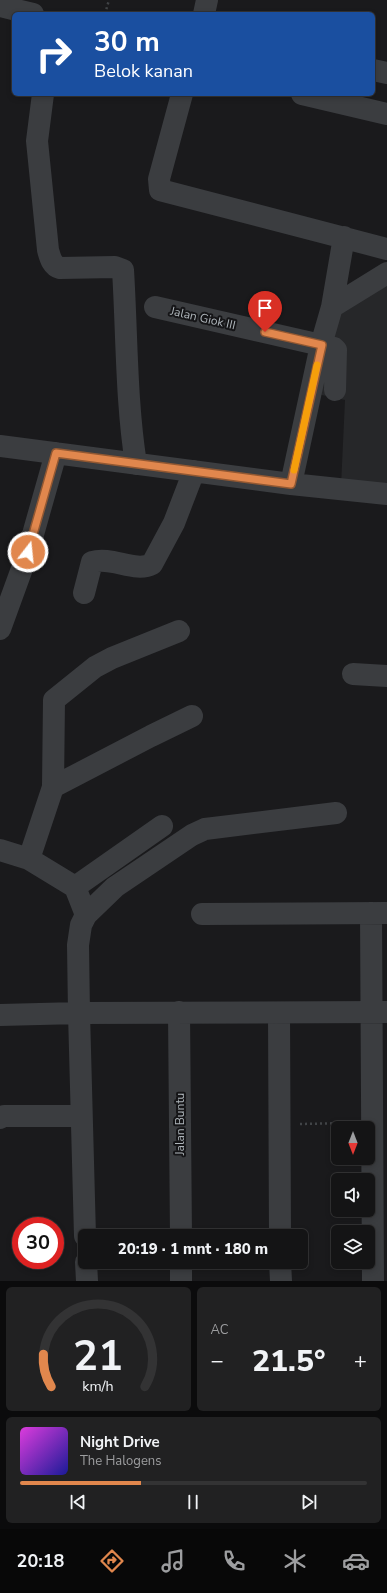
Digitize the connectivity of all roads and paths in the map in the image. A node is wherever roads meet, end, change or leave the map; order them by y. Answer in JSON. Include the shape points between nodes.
{"nodes":[{"id":1,"x":109,"y":0,"type":"edge"},
{"id":2,"x":207,"y":0,"type":"edge"},
{"id":3,"x":0,"y":6,"type":"edge"},
{"id":4,"x":25,"y":12,"type":"edge"},
{"id":5,"x":106,"y":12,"type":"edge"},
{"id":6,"x":204,"y":12,"type":"edge"},
{"id":7,"x":375,"y":70,"type":"edge"},
{"id":8,"x":387,"y":73,"type":"edge"},
{"id":9,"x":43,"y":96,"type":"edge"},
{"id":10,"x":181,"y":96,"type":"edge"},
{"id":11,"x":310,"y":96,"type":"edge"},
{"id":12,"x":387,"y":114,"type":"edge"},
{"id":13,"x":344,"y":237,"type":"junction"},
{"id":14,"x":387,"y":249,"type":"edge"},
{"id":15,"x":387,"y":274,"type":"edge"},
{"id":16,"x":155,"y":307,"type":"dead end"},
{"id":17,"x":332,"y":307,"type":"junction"},
{"id":18,"x":322,"y":345,"type":"junction"},
{"id":19,"x":335,"y":390,"type":"dead end"},
{"id":20,"x":0,"y":446,"type":"edge"},
{"id":21,"x":56,"y":453,"type":"junction"},
{"id":22,"x":136,"y":464,"type":"junction"},
{"id":23,"x":194,"y":472,"type":"junction"},
{"id":24,"x":291,"y":484,"type":"junction"},
{"id":25,"x":387,"y":494,"type":"edge"},
{"id":26,"x":84,"y":593,"type":"dead end"},
{"id":27,"x":0,"y":629,"type":"edge"},
{"id":28,"x":179,"y":631,"type":"dead end"},
{"id":29,"x":353,"y":674,"type":"dead end"},
{"id":30,"x":387,"y":676,"type":"edge"},
{"id":31,"x":192,"y":716,"type":"dead end"},
{"id":32,"x":53,"y":787,"type":"junction"},
{"id":33,"x":336,"y":813,"type":"dead end"},
{"id":34,"x":162,"y":826,"type":"dead end"},
{"id":35,"x":0,"y":850,"type":"edge"},
{"id":36,"x":29,"y":859,"type":"junction"},
{"id":37,"x":75,"y":886,"type":"junction"},
{"id":38,"x":379,"y":913,"type":"edge"},
{"id":39,"x":202,"y":914,"type":"dead end"},
{"id":40,"x":86,"y":915,"type":"junction"},
{"id":41,"x":179,"y":1012,"type":"junction"},
{"id":42,"x":379,"y":1012,"type":"edge"},
{"id":43,"x":79,"y":1013,"type":"junction"},
{"id":44,"x":279,"y":1013,"type":"junction"},
{"id":45,"x":0,"y":1015,"type":"edge"},
{"id":46,"x":377,"y":1114,"type":"edge"},
{"id":47,"x":81,"y":1116,"type":"junction"},
{"id":48,"x":0,"y":1118,"type":"edge"},
{"id":49,"x":279,"y":1124,"type":"junction"},
{"id":50,"x":85,"y":1229,"type":"edge"},
{"id":51,"x":181,"y":1229,"type":"edge"},
{"id":52,"x":280,"y":1229,"type":"edge"},
{"id":53,"x":86,"y":1269,"type":"edge"},
{"id":54,"x":181,"y":1269,"type":"edge"},
{"id":55,"x":280,"y":1269,"type":"edge"},
{"id":56,"x":87,"y":1281,"type":"edge"},
{"id":57,"x":182,"y":1281,"type":"edge"},
{"id":58,"x":280,"y":1281,"type":"edge"},
{"id":59,"x":373,"y":1281,"type":"edge"}],
"edges":[{"from":1,"to":5,"type":"path"},
{"from":2,"to":6,"type":"street"},
{"from":3,"to":4,"type":"street"},
{"from":7,"to":8,"type":"street"},
{"from":9,"to":22,"type":"street","via":[[37,141],[51,260],[60,268],[115,267],[123,270],[128,382]]},
{"from":10,"to":13,"type":"street","via":[[159,179],[160,190]]},
{"from":11,"to":12,"type":"street"},
{"from":13,"to":14,"type":"street"},
{"from":13,"to":17,"type":"street"},
{"from":15,"to":17,"type":"street"},
{"from":16,"to":18,"type":"street","name":"Jalan Giok III"},
{"from":17,"to":18,"type":"street"},
{"from":18,"to":19,"type":"street","via":[[336,350]]},
{"from":18,"to":24,"type":"street"},
{"from":20,"to":21,"type":"street"},
{"from":21,"to":22,"type":"street"},
{"from":21,"to":27,"type":"street","via":[[28,552]]},
{"from":22,"to":23,"type":"street"},
{"from":23,"to":24,"type":"street"},
{"from":23,"to":26,"type":"street","via":[[174,523],[152,564],[142,567],[106,560],[92,562]]},
{"from":24,"to":25,"type":"street"},
{"from":28,"to":32,"type":"street","via":[[112,658],[96,667],[54,700]]},
{"from":29,"to":30,"type":"street"},
{"from":31,"to":32,"type":"street"},
{"from":32,"to":36,"type":"street"},
{"from":33,"to":40,"type":"street","via":[[205,829],[115,887]]},
{"from":34,"to":37,"type":"street"},
{"from":35,"to":36,"type":"street"},
{"from":36,"to":37,"type":"street"},
{"from":37,"to":40,"type":"street"},
{"from":38,"to":39,"type":"street"},
{"from":38,"to":42,"type":"street"},
{"from":40,"to":43,"type":"street","via":[[81,925],[78,945]]},
{"from":41,"to":43,"type":"street"},
{"from":41,"to":44,"type":"street"},
{"from":41,"to":51,"type":"street","name":"Jalan Buntu"},
{"from":42,"to":44,"type":"street"},
{"from":42,"to":46,"type":"street"},
{"from":43,"to":45,"type":"street"},
{"from":43,"to":47,"type":"street"},
{"from":44,"to":49,"type":"street"},
{"from":46,"to":49,"type":"path","via":[[348,1123]]},
{"from":46,"to":59,"type":"street"},
{"from":47,"to":48,"type":"street"},
{"from":47,"to":50,"type":"street"},
{"from":49,"to":52,"type":"street"},
{"from":53,"to":56,"type":"street"},
{"from":54,"to":57,"type":"street"},
{"from":55,"to":58,"type":"street"}]}
